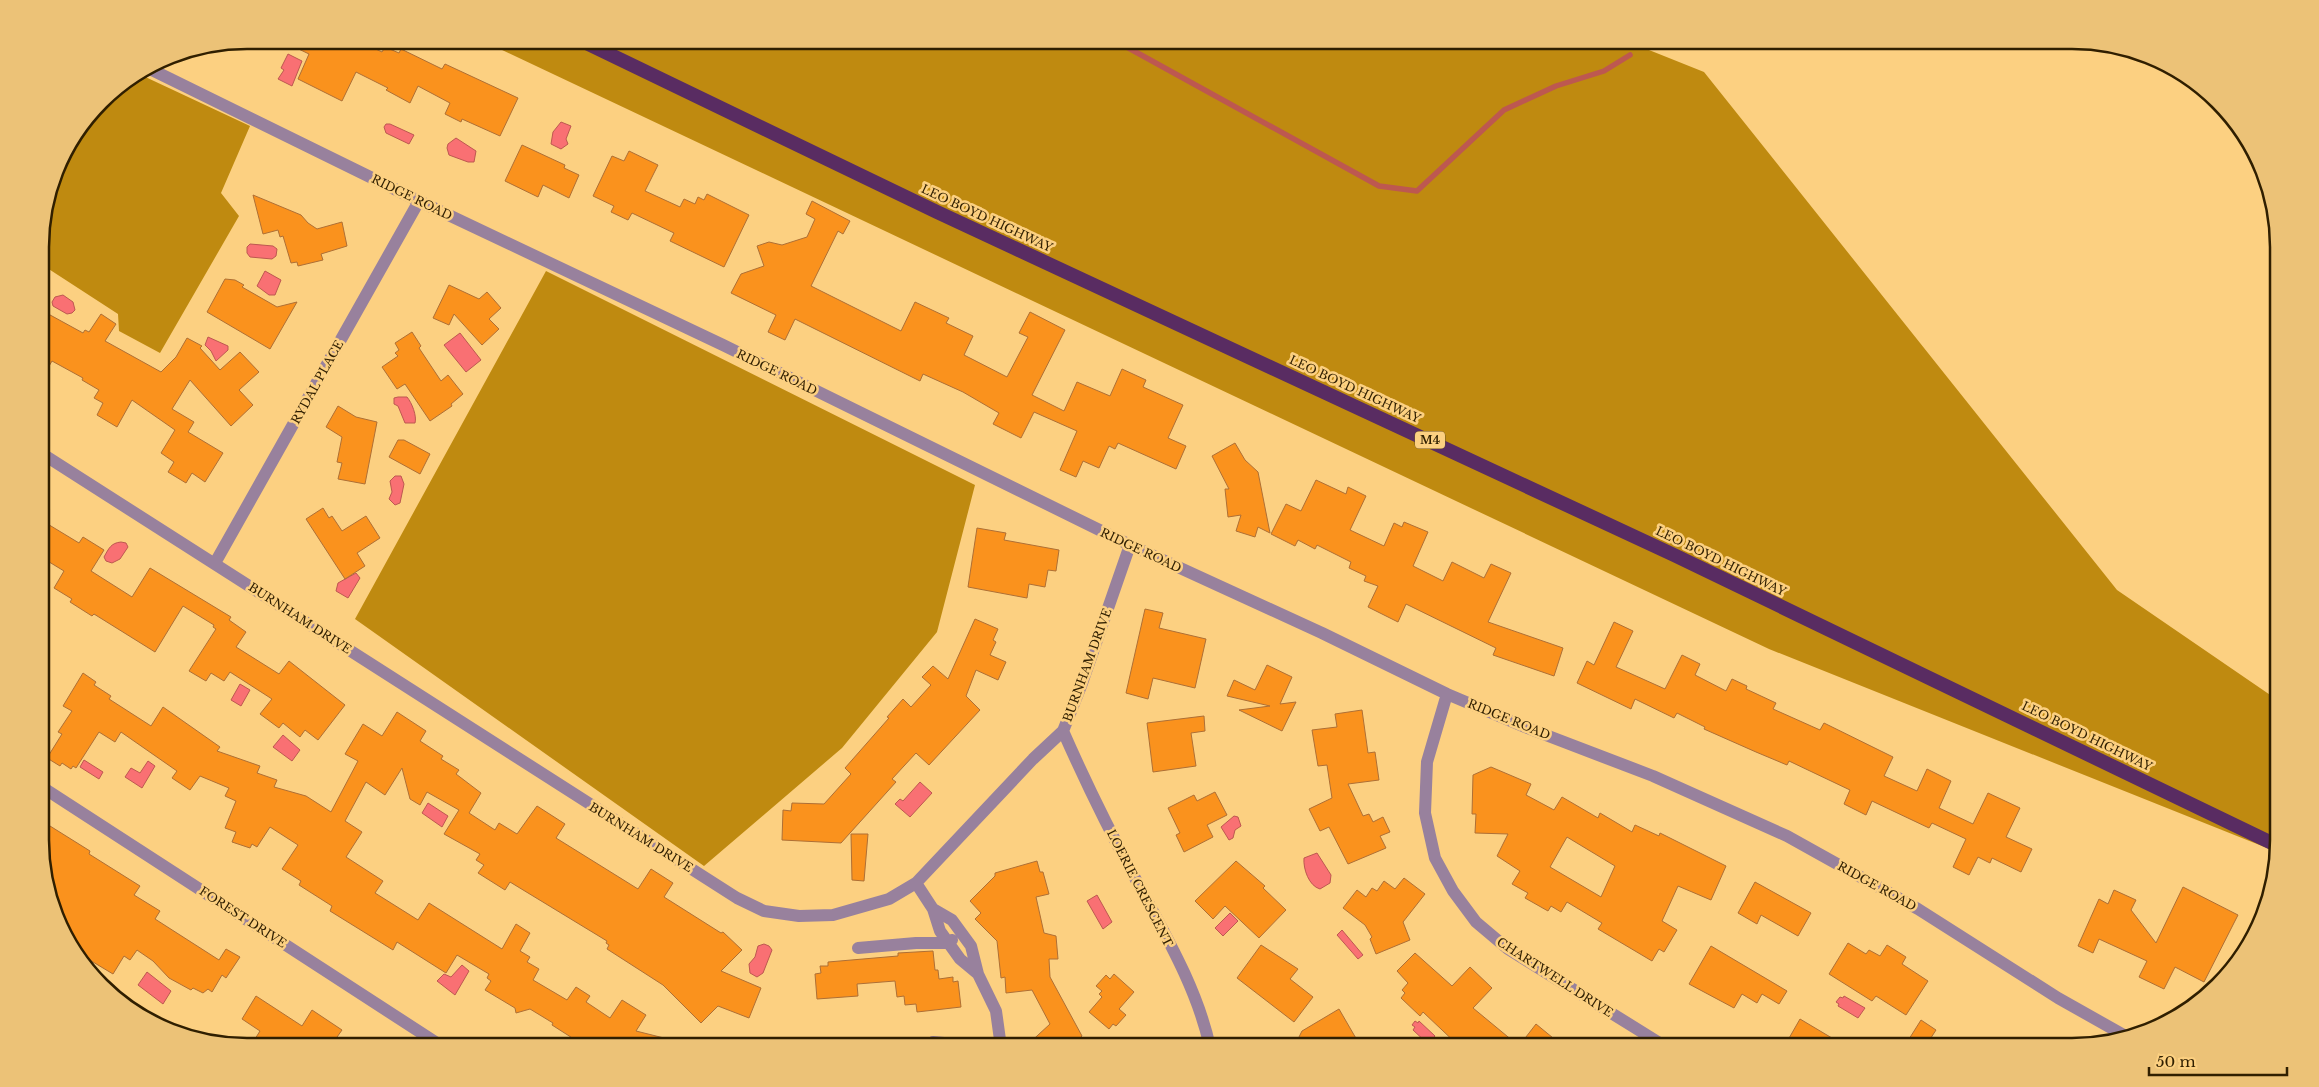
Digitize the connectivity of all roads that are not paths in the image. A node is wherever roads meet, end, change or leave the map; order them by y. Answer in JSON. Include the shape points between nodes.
{"nodes":[{"id":1,"x":599,"y":49,"type":"edge"},
{"id":2,"x":155,"y":71,"type":"edge"},
{"id":3,"x":419,"y":201,"type":"junction"},
{"id":4,"x":49,"y":458,"type":"edge"},
{"id":5,"x":1130,"y":545,"type":"junction"},
{"id":6,"x":215,"y":563,"type":"junction"},
{"id":7,"x":1447,"y":694,"type":"junction"},
{"id":8,"x":1064,"y":731,"type":"junction"},
{"id":9,"x":49,"y":792,"type":"edge"},
{"id":10,"x":2270,"y":842,"type":"edge"},
{"id":11,"x":916,"y":883,"type":"junction"},
{"id":12,"x":933,"y":909,"type":"junction"},
{"id":13,"x":962,"y":933,"type":"junction"},
{"id":14,"x":948,"y":943,"type":"junction"},
{"id":15,"x":858,"y":948,"type":"dead end"},
{"id":16,"x":978,"y":974,"type":"junction"},
{"id":17,"x":2120,"y":1033,"type":"edge"},
{"id":18,"x":429,"y":1038,"type":"edge"},
{"id":19,"x":999,"y":1038,"type":"edge"},
{"id":20,"x":1207,"y":1038,"type":"edge"},
{"id":21,"x":1652,"y":1038,"type":"edge"}],
"edges":[{"from":1,"to":10,"type":"highway","name":"LEO BOYD HIGHWAY","number":"M4","via":[[946,216],[1674,555]]},
{"from":2,"to":3,"type":"street","name":"RIDGE ROAD"},
{"from":3,"to":5,"type":"street","name":"RIDGE ROAD","via":[[723,345]]},
{"from":3,"to":6,"type":"street","name":"RYDAL PLACE"},
{"from":4,"to":6,"type":"street","name":"BURNHAM DRIVE"},
{"from":5,"to":7,"type":"street","name":"RIDGE ROAD"},
{"from":5,"to":8,"type":"street","name":"BURNHAM DRIVE"},
{"from":6,"to":11,"type":"street","name":"BURNHAM DRIVE","via":[[563,788],[737,898],[764,911],[833,916],[889,899]]},
{"from":7,"to":17,"type":"street","name":"RIDGE ROAD","via":[[1653,776],[1787,836],[1911,905],[2058,998]]},
{"from":7,"to":21,"type":"street","name":"CHARTWELL DRIVE","via":[[1427,762],[1425,805],[1435,858],[1453,891],[1476,922],[1508,948]]},
{"from":8,"to":11,"type":"street","name":"BURNHAM DRIVE","via":[[1033,759]]},
{"from":8,"to":20,"type":"street","name":"LOERIE CRESCENT","via":[[1197,1002]]},
{"from":9,"to":18,"type":"street","name":"FOREST DRIVE"},
{"from":11,"to":12,"type":"street"},
{"from":12,"to":13,"type":"street","via":[[952,920]]},
{"from":12,"to":14,"type":"street","via":[[937,926]]},
{"from":13,"to":14,"type":"street"},
{"from":13,"to":16,"type":"street","via":[[971,946]]},
{"from":14,"to":15,"type":"street"},
{"from":14,"to":16,"type":"street","via":[[960,959]]},
{"from":16,"to":19,"type":"street","via":[[996,1011]]}]}
